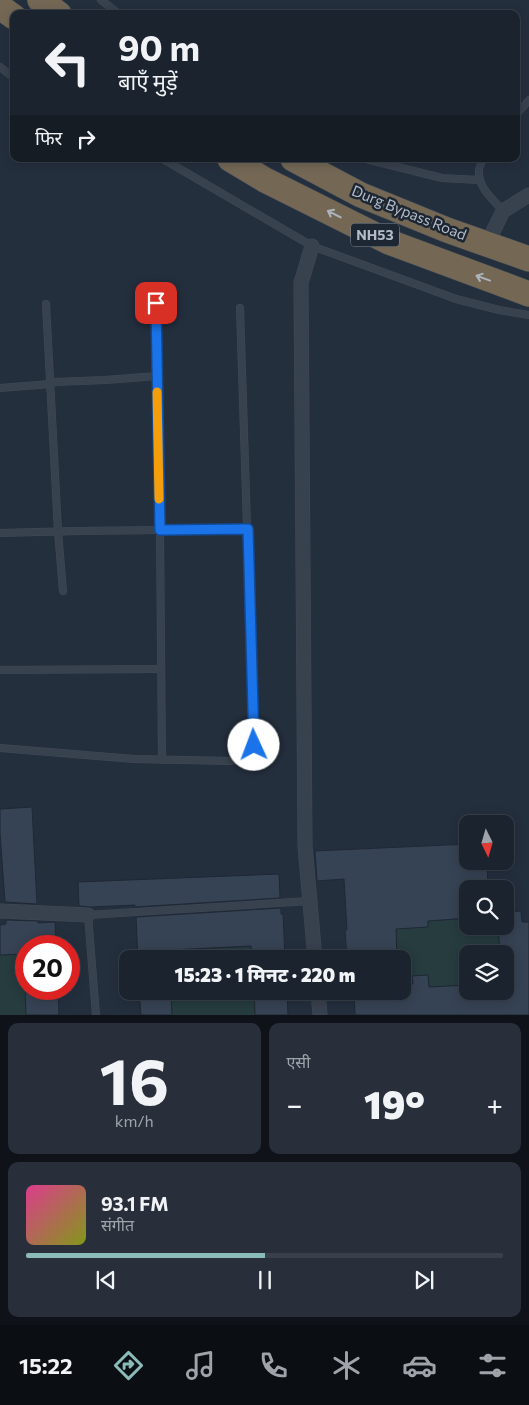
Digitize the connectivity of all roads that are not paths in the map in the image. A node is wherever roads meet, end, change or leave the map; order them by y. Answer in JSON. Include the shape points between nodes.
{"nodes":[{"id":1,"x":40,"y":0,"type":"edge"},
{"id":2,"x":101,"y":0,"type":"edge"},
{"id":3,"x":54,"y":10,"type":"edge"},
{"id":4,"x":114,"y":10,"type":"edge"},
{"id":5,"x":0,"y":67,"type":"edge"},
{"id":6,"x":10,"y":75,"type":"edge"},
{"id":7,"x":529,"y":100,"type":"edge"},
{"id":8,"x":520,"y":110,"type":"edge"},
{"id":9,"x":168,"y":162,"type":"edge"},
{"id":10,"x":235,"y":162,"type":"edge"},
{"id":11,"x":299,"y":162,"type":"edge"},
{"id":12,"x":378,"y":162,"type":"edge"},
{"id":13,"x":482,"y":162,"type":"edge"},
{"id":14,"x":480,"y":180,"type":"junction"},
{"id":15,"x":529,"y":195,"type":"edge"},
{"id":16,"x":503,"y":212,"type":"junction"},
{"id":17,"x":487,"y":244,"type":"junction"},
{"id":18,"x":312,"y":246,"type":"junction"},
{"id":19,"x":529,"y":259,"type":"edge"},
{"id":20,"x":529,"y":294,"type":"edge"},
{"id":21,"x":156,"y":303,"type":"dead end"},
{"id":22,"x":46,"y":304,"type":"dead end"},
{"id":23,"x":240,"y":308,"type":"dead end"},
{"id":24,"x":529,"y":315,"type":"edge"},
{"id":25,"x":157,"y":376,"type":"junction"},
{"id":26,"x":50,"y":384,"type":"junction"},
{"id":27,"x":0,"y":388,"type":"edge"},
{"id":28,"x":248,"y":529,"type":"junction"},
{"id":29,"x":160,"y":530,"type":"junction"},
{"id":30,"x":58,"y":531,"type":"junction"},
{"id":31,"x":0,"y":534,"type":"edge"},
{"id":32,"x":64,"y":591,"type":"dead end"},
{"id":33,"x":161,"y":669,"type":"junction"},
{"id":34,"x":0,"y":670,"type":"edge"},
{"id":35,"x":0,"y":748,"type":"edge"},
{"id":36,"x":162,"y":760,"type":"junction"},
{"id":37,"x":310,"y":901,"type":"junction"},
{"id":38,"x":0,"y":911,"type":"edge"},
{"id":39,"x":88,"y":915,"type":"junction"},
{"id":40,"x":314,"y":950,"type":"edge"},
{"id":41,"x":319,"y":1000,"type":"edge"},
{"id":42,"x":96,"y":1015,"type":"edge"},
{"id":43,"x":320,"y":1015,"type":"edge"}],
"edges":[{"from":1,"to":3,"type":"highway"},
{"from":2,"to":4,"type":"lane"},
{"from":5,"to":6,"type":"lane"},
{"from":7,"to":8,"type":"lane"},
{"from":9,"to":18,"type":"lane"},
{"from":20,"to":10,"type":"highway","name":"Durg Bypass Road","number":"NH53","one_way":true,"via":[[389,242]]},
{"from":11,"to":17,"type":"highway","name":"Durg Bypass Road","number":"NH53","via":[[361,195]]},
{"from":12,"to":14,"type":"lane","via":[[442,178]]},
{"from":13,"to":14,"type":"lane"},
{"from":14,"to":16,"type":"lane"},
{"from":15,"to":16,"type":"street"},
{"from":16,"to":17,"type":"street"},
{"from":17,"to":19,"type":"highway","name":"Durg Bypass Road","number":"NH53"},
{"from":18,"to":24,"type":"lane","via":[[456,299]]},
{"from":18,"to":37,"type":"street","via":[[302,284],[305,846]]},
{"from":21,"to":25,"type":"lane"},
{"from":22,"to":26,"type":"lane"},
{"from":23,"to":28,"type":"lane"},
{"from":25,"to":26,"type":"lane"},
{"from":25,"to":29,"type":"lane"},
{"from":26,"to":27,"type":"lane"},
{"from":26,"to":30,"type":"lane"},
{"from":28,"to":29,"type":"lane"},
{"from":28,"to":36,"type":"lane","via":[[254,745],[248,755],[231,761]]},
{"from":29,"to":30,"type":"lane"},
{"from":29,"to":33,"type":"lane"},
{"from":30,"to":31,"type":"lane"},
{"from":30,"to":32,"type":"lane"},
{"from":33,"to":34,"type":"lane"},
{"from":33,"to":36,"type":"lane"},
{"from":35,"to":36,"type":"lane"},
{"from":37,"to":39,"type":"lane"},
{"from":37,"to":40,"type":"street"},
{"from":38,"to":39,"type":"street"},
{"from":39,"to":42,"type":"lane"},
{"from":41,"to":43,"type":"street"}]}
